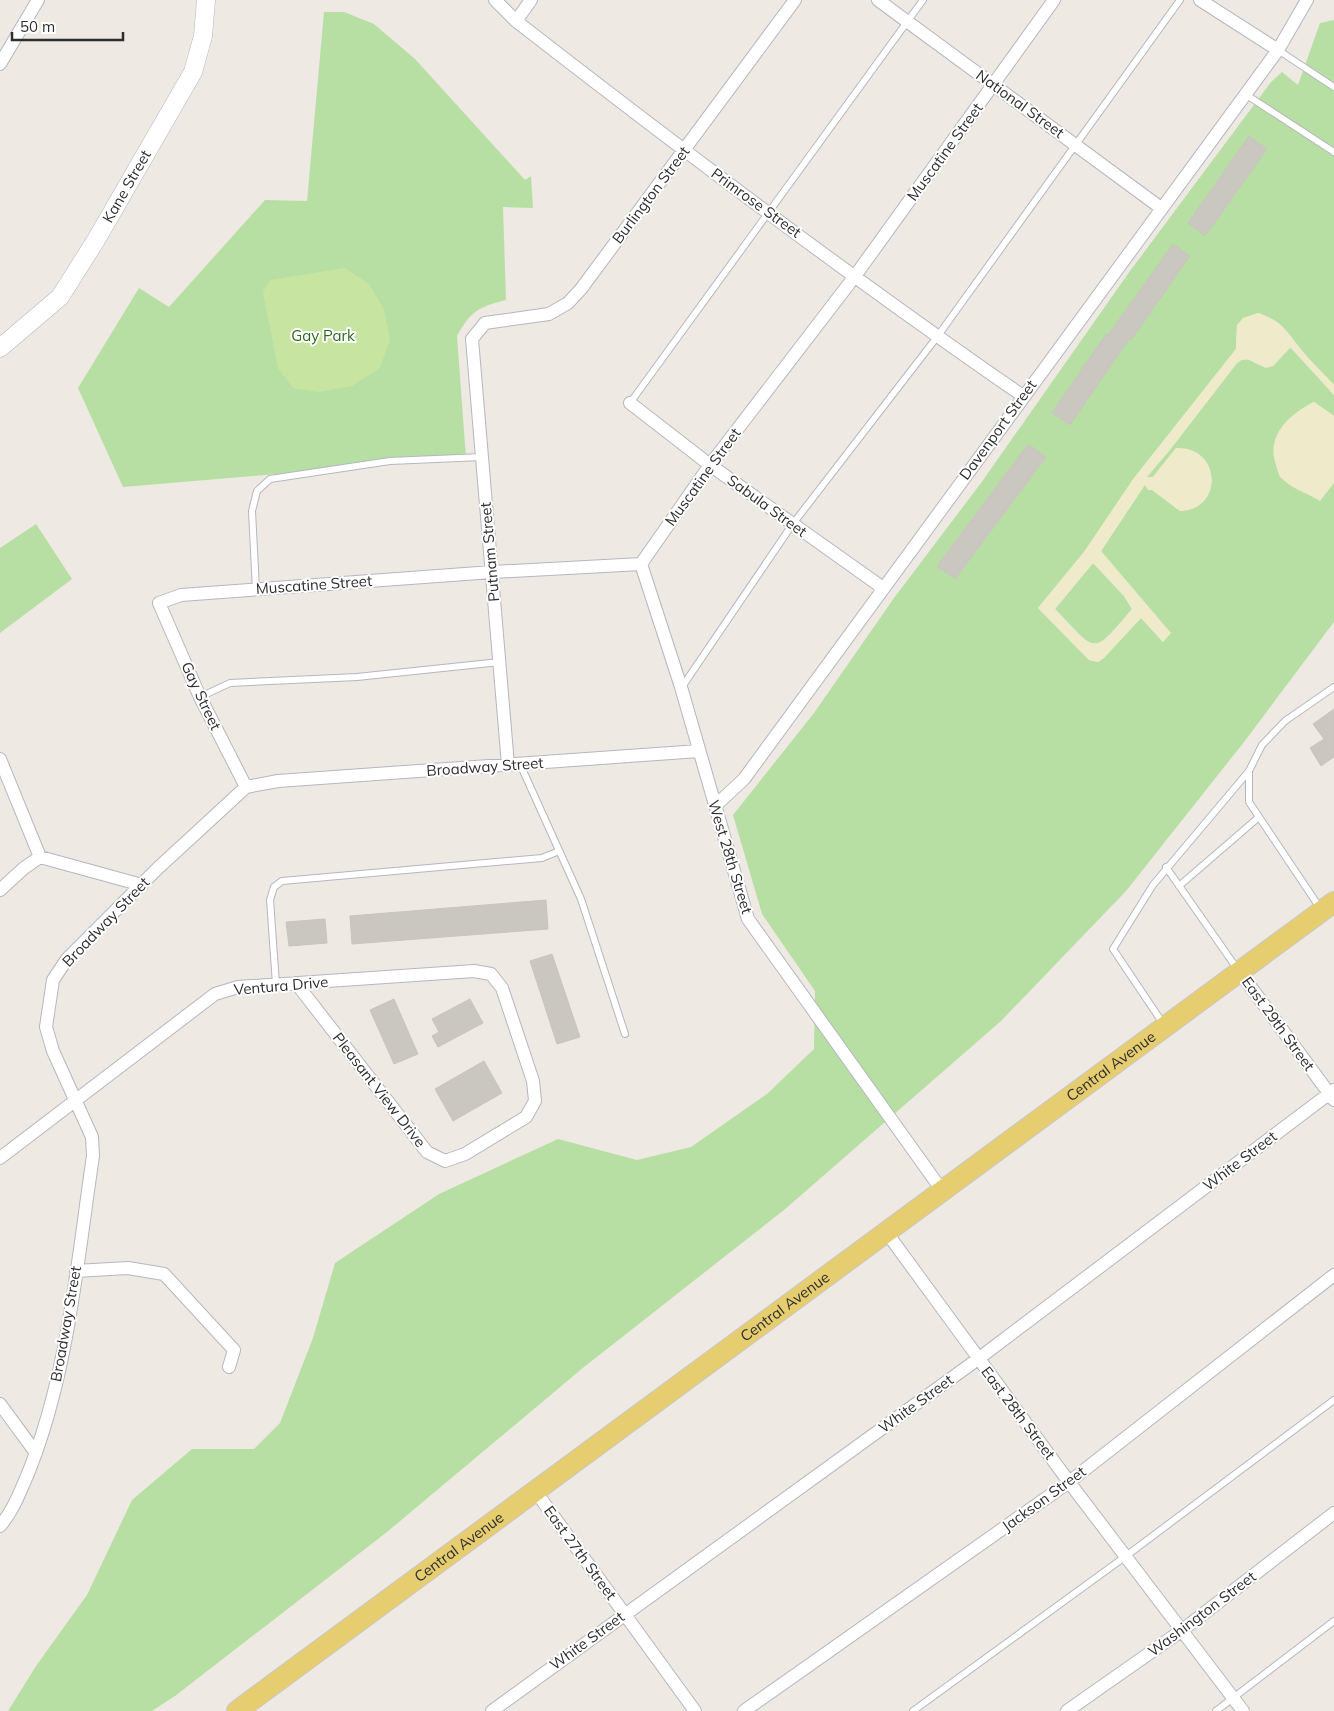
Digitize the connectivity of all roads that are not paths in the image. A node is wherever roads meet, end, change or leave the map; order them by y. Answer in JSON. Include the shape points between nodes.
{"nodes":[{"id":1,"x":38,"y":0,"type":"edge"},
{"id":2,"x":206,"y":0,"type":"edge"},
{"id":3,"x":496,"y":0,"type":"edge"},
{"id":4,"x":532,"y":0,"type":"edge"},
{"id":5,"x":795,"y":0,"type":"edge"},
{"id":6,"x":878,"y":0,"type":"edge"},
{"id":7,"x":923,"y":0,"type":"edge"},
{"id":8,"x":1054,"y":0,"type":"edge"},
{"id":9,"x":1180,"y":0,"type":"edge"},
{"id":10,"x":1200,"y":0,"type":"edge"},
{"id":11,"x":1307,"y":0,"type":"edge"},
{"id":12,"x":516,"y":21,"type":"junction"},
{"id":13,"x":908,"y":22,"type":"junction"},
{"id":14,"x":1278,"y":50,"type":"junction"},
{"id":15,"x":0,"y":64,"type":"edge"},
{"id":16,"x":993,"y":84,"type":"junction"},
{"id":17,"x":1334,"y":88,"type":"edge"},
{"id":18,"x":1244,"y":94,"type":"junction"},
{"id":19,"x":1076,"y":146,"type":"junction"},
{"id":20,"x":684,"y":151,"type":"junction"},
{"id":21,"x":1334,"y":152,"type":"edge"},
{"id":22,"x":1161,"y":208,"type":"junction"},
{"id":23,"x":770,"y":213,"type":"junction"},
{"id":24,"x":855,"y":276,"type":"junction"},
{"id":25,"x":937,"y":337,"type":"junction"},
{"id":26,"x":472,"y":339,"type":"joint"},
{"id":27,"x":0,"y":348,"type":"edge"},
{"id":28,"x":1023,"y":396,"type":"junction"},
{"id":29,"x":630,"y":403,"type":"joint"},
{"id":30,"x":482,"y":457,"type":"junction"},
{"id":31,"x":710,"y":465,"type":"junction"},
{"id":32,"x":792,"y":525,"type":"junction"},
{"id":33,"x":641,"y":564,"type":"junction"},
{"id":34,"x":492,"y":572,"type":"junction"},
{"id":35,"x":883,"y":588,"type":"junction"},
{"id":36,"x":256,"y":590,"type":"junction"},
{"id":37,"x":159,"y":604,"type":"joint"},
{"id":38,"x":500,"y":662,"type":"junction"},
{"id":39,"x":681,"y":687,"type":"junction"},
{"id":40,"x":1334,"y":688,"type":"edge"},
{"id":41,"x":200,"y":697,"type":"junction"},
{"id":42,"x":699,"y":751,"type":"junction"},
{"id":43,"x":0,"y":759,"type":"edge"},
{"id":44,"x":514,"y":764,"type":"junction"},
{"id":45,"x":1249,"y":771,"type":"junction"},
{"id":46,"x":246,"y":787,"type":"junction"},
{"id":47,"x":714,"y":806,"type":"junction"},
{"id":48,"x":1259,"y":817,"type":"junction"},
{"id":49,"x":558,"y":851,"type":"junction"},
{"id":50,"x":40,"y":857,"type":"junction"},
{"id":51,"x":1166,"y":867,"type":"junction"},
{"id":52,"x":142,"y":885,"type":"junction"},
{"id":53,"x":1180,"y":886,"type":"junction"},
{"id":54,"x":0,"y":890,"type":"edge"},
{"id":55,"x":1328,"y":906,"type":"edge"},
{"id":56,"x":1239,"y":972,"type":"junction"},
{"id":57,"x":491,"y":974,"type":"joint"},
{"id":58,"x":296,"y":983,"type":"junction"},
{"id":59,"x":276,"y":984,"type":"junction"},
{"id":60,"x":1165,"y":1026,"type":"junction"},
{"id":61,"x":625,"y":1034,"type":"dead end"},
{"id":62,"x":1332,"y":1095,"type":"edge"},
{"id":63,"x":77,"y":1100,"type":"junction"},
{"id":64,"x":0,"y":1158,"type":"edge"},
{"id":65,"x":941,"y":1190,"type":"junction"},
{"id":66,"x":887,"y":1232,"type":"junction"},
{"id":67,"x":76,"y":1271,"type":"junction"},
{"id":68,"x":1334,"y":1276,"type":"edge"},
{"id":69,"x":978,"y":1359,"type":"junction"},
{"id":70,"x":229,"y":1367,"type":"dead end"},
{"id":71,"x":1334,"y":1400,"type":"edge"},
{"id":72,"x":0,"y":1404,"type":"edge"},
{"id":73,"x":36,"y":1453,"type":"junction"},
{"id":74,"x":1069,"y":1482,"type":"junction"},
{"id":75,"x":536,"y":1492,"type":"junction"},
{"id":76,"x":1334,"y":1513,"type":"edge"},
{"id":77,"x":0,"y":1526,"type":"edge"},
{"id":78,"x":1126,"y":1556,"type":"junction"},
{"id":79,"x":624,"y":1614,"type":"junction"},
{"id":80,"x":1334,"y":1622,"type":"edge"},
{"id":81,"x":1181,"y":1631,"type":"junction"},
{"id":82,"x":1233,"y":1698,"type":"junction"},
{"id":83,"x":237,"y":1711,"type":"edge"},
{"id":84,"x":492,"y":1711,"type":"edge"},
{"id":85,"x":695,"y":1711,"type":"edge"},
{"id":86,"x":744,"y":1711,"type":"edge"},
{"id":87,"x":913,"y":1711,"type":"edge"},
{"id":88,"x":1067,"y":1711,"type":"edge"},
{"id":89,"x":1216,"y":1711,"type":"edge"},
{"id":90,"x":1243,"y":1711,"type":"edge"}],
"edges":[{"from":1,"to":15,"type":"street"},
{"from":2,"to":27,"type":"street","name":"Kane Street","via":[[203,36],[192,72],[96,240],[60,297]]},
{"from":3,"to":12,"type":"street","name":"Primrose Street"},
{"from":4,"to":12,"type":"street"},
{"from":5,"to":20,"type":"street","name":"Burlington Street"},
{"from":6,"to":13,"type":"street","name":"National Street"},
{"from":7,"to":13,"type":"lane"},
{"from":8,"to":16,"type":"street","name":"Muscatine Street"},
{"from":9,"to":19,"type":"lane"},
{"from":10,"to":14,"type":"street"},
{"from":11,"to":14,"type":"street","name":"Davenport Street"},
{"from":12,"to":20,"type":"street","name":"Primrose Street"},
{"from":13,"to":16,"type":"street","name":"National Street"},
{"from":13,"to":23,"type":"lane"},
{"from":14,"to":17,"type":"lane"},
{"from":14,"to":18,"type":"street","name":"Davenport Street"},
{"from":16,"to":19,"type":"street","name":"National Street"},
{"from":16,"to":24,"type":"street","name":"Muscatine Street"},
{"from":18,"to":21,"type":"lane"},
{"from":18,"to":22,"type":"street","name":"Davenport Street"},
{"from":19,"to":22,"type":"street","name":"National Street"},
{"from":19,"to":25,"type":"lane"},
{"from":20,"to":23,"type":"street","name":"Primrose Street"},
{"from":20,"to":26,"type":"street","name":"Burlington Street","via":[[568,303],[549,314],[485,323]]},
{"from":22,"to":28,"type":"street","name":"Davenport Street"},
{"from":23,"to":24,"type":"street","name":"Primrose Street"},
{"from":23,"to":29,"type":"lane"},
{"from":24,"to":25,"type":"street","name":"Primrose Street"},
{"from":24,"to":31,"type":"street","name":"Muscatine Street"},
{"from":25,"to":28,"type":"street","name":"Primrose Street"},
{"from":25,"to":32,"type":"lane"},
{"from":26,"to":30,"type":"street","name":"Putnam Street"},
{"from":28,"to":35,"type":"street","name":"Davenport Street"},
{"from":29,"to":31,"type":"street","name":"Sabula Street"},
{"from":30,"to":34,"type":"street","name":"Putnam Street"},
{"from":30,"to":36,"type":"lane","via":[[390,461],[270,479],[257,491],[252,511]]},
{"from":31,"to":32,"type":"street","name":"Sabula Street"},
{"from":31,"to":33,"type":"street","name":"Muscatine Street"},
{"from":32,"to":35,"type":"street","name":"Sabula Street"},
{"from":32,"to":39,"type":"lane"},
{"from":33,"to":34,"type":"street","name":"Muscatine Street"},
{"from":33,"to":39,"type":"street","name":"West 28th Street"},
{"from":34,"to":36,"type":"street","name":"Muscatine Street"},
{"from":34,"to":38,"type":"street","name":"Putnam Street"},
{"from":35,"to":47,"type":"street","name":"Davenport Street","via":[[744,778]]},
{"from":36,"to":37,"type":"street","name":"Muscatine Street","via":[[181,595]]},
{"from":37,"to":41,"type":"street","name":"Gay Street"},
{"from":38,"to":41,"type":"lane","via":[[357,677],[230,683]]},
{"from":38,"to":44,"type":"street","name":"Putnam Street"},
{"from":39,"to":42,"type":"street","name":"West 28th Street"},
{"from":40,"to":45,"type":"lane","via":[[1285,720],[1262,745]]},
{"from":41,"to":46,"type":"street","name":"Gay Street"},
{"from":42,"to":44,"type":"street","name":"Broadway Street"},
{"from":42,"to":47,"type":"street","name":"West 28th Street"},
{"from":43,"to":50,"type":"street"},
{"from":44,"to":46,"type":"street","name":"Broadway Street","via":[[278,781]]},
{"from":44,"to":49,"type":"lane"},
{"from":45,"to":48,"type":"lane","via":[[1249,802]]},
{"from":45,"to":51,"type":"lane"},
{"from":46,"to":52,"type":"street","name":"Broadway Street"},
{"from":47,"to":65,"type":"street","name":"West 28th Street","via":[[748,919]]},
{"from":48,"to":53,"type":"lane"},
{"from":48,"to":55,"type":"lane"},
{"from":49,"to":59,"type":"lane","via":[[542,858],[282,881],[274,887],[270,900]]},
{"from":49,"to":61,"type":"lane","via":[[581,899]]},
{"from":50,"to":52,"type":"street"},
{"from":50,"to":54,"type":"street"},
{"from":51,"to":53,"type":"lane"},
{"from":51,"to":60,"type":"lane","via":[[1113,949]]},
{"from":52,"to":63,"type":"street","name":"Broadway Street","via":[[67,959],[53,980],[46,1026],[53,1051]]},
{"from":53,"to":56,"type":"lane"},
{"from":55,"to":56,"type":"main road","name":"Central Avenue"},
{"from":56,"to":60,"type":"main road","name":"Central Avenue"},
{"from":56,"to":62,"type":"street","name":"East 29th Street"},
{"from":57,"to":58,"type":"street","name":"Ventura Drive","via":[[474,972]]},
{"from":57,"to":58,"type":"street","name":"Pleasant View Drive","via":[[502,988],[533,1081],[535,1102],[526,1118],[465,1154],[445,1161],[427,1152]]},
{"from":58,"to":59,"type":"street","name":"Ventura Drive"},
{"from":59,"to":63,"type":"street","name":"Ventura Drive","via":[[238,987],[215,994]]},
{"from":60,"to":65,"type":"main road","name":"Central Avenue"},
{"from":62,"to":69,"type":"street","name":"White Street"},
{"from":63,"to":64,"type":"street","name":"Ventura Drive"},
{"from":63,"to":67,"type":"street","name":"Broadway Street","via":[[92,1137],[93,1156]]},
{"from":65,"to":66,"type":"main road","name":"Central Avenue"},
{"from":66,"to":69,"type":"street","name":"East 28th Street"},
{"from":66,"to":75,"type":"main road","name":"Central Avenue"},
{"from":67,"to":70,"type":"street","via":[[128,1268],[164,1274],[234,1350]]},
{"from":67,"to":73,"type":"street","name":"Broadway Street","via":[[59,1375]]},
{"from":68,"to":74,"type":"street","name":"Jackson Street"},
{"from":69,"to":74,"type":"street","name":"East 28th Street"},
{"from":69,"to":79,"type":"street","name":"White Street"},
{"from":71,"to":78,"type":"lane"},
{"from":72,"to":73,"type":"street"},
{"from":73,"to":77,"type":"street","name":"Broadway Street","via":[[11,1514]]},
{"from":74,"to":78,"type":"street","name":"East 28th Street"},
{"from":74,"to":86,"type":"street","name":"Jackson Street"},
{"from":75,"to":79,"type":"street","name":"East 27th Street"},
{"from":75,"to":83,"type":"main road","name":"Central Avenue"},
{"from":76,"to":81,"type":"street","name":"Washington Street"},
{"from":78,"to":81,"type":"street","name":"East 28th Street"},
{"from":78,"to":87,"type":"lane"},
{"from":79,"to":84,"type":"street","name":"White Street"},
{"from":79,"to":85,"type":"street","name":"East 27th Street"},
{"from":80,"to":82,"type":"lane"},
{"from":81,"to":82,"type":"street","name":"East 28th Street"},
{"from":81,"to":88,"type":"street","name":"Washington Street"},
{"from":82,"to":89,"type":"lane"},
{"from":82,"to":90,"type":"street","name":"East 28th Street"}]}
